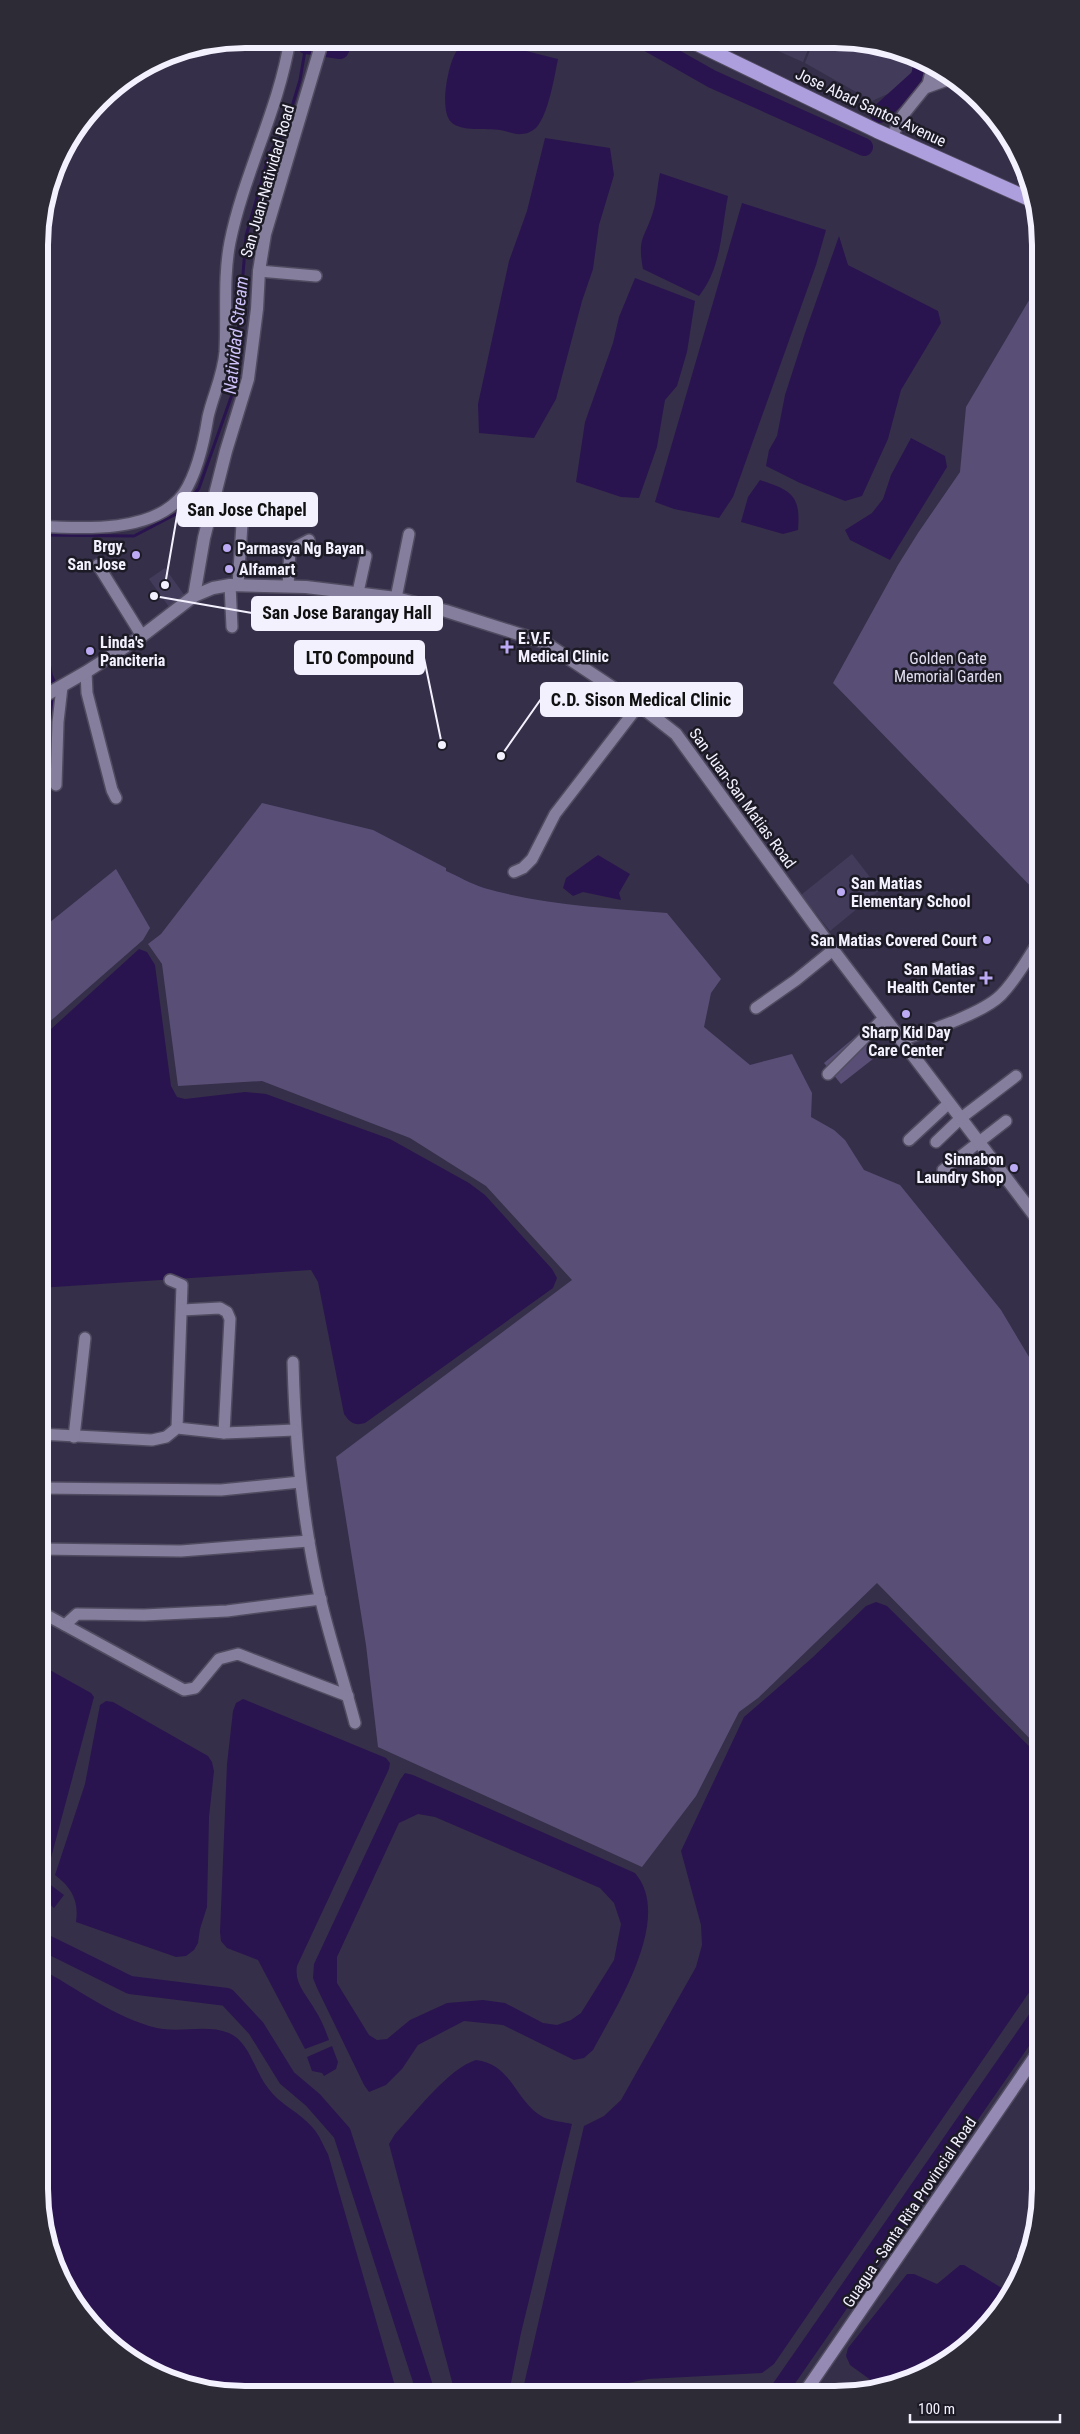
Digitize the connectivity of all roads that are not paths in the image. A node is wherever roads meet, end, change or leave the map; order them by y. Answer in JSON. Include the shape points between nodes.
{"nodes":[{"id":1,"x":288,"y":48,"type":"edge"},
{"id":2,"x":321,"y":48,"type":"edge"},
{"id":3,"x":706,"y":48,"type":"edge"},
{"id":4,"x":931,"y":72,"type":"edge"},
{"id":5,"x":944,"y":81,"type":"edge"},
{"id":6,"x":927,"y":86,"type":"junction"},
{"id":7,"x":892,"y":138,"type":"junction"},
{"id":8,"x":1027,"y":198,"type":"edge"},
{"id":9,"x":259,"y":271,"type":"junction"},
{"id":10,"x":316,"y":276,"type":"dead end"},
{"id":11,"x":242,"y":524,"type":"dead end"},
{"id":12,"x":48,"y":526,"type":"edge"},
{"id":13,"x":409,"y":534,"type":"dead end"},
{"id":14,"x":309,"y":540,"type":"dead end"},
{"id":15,"x":366,"y":556,"type":"dead end"},
{"id":16,"x":98,"y":565,"type":"dead end"},
{"id":17,"x":234,"y":585,"type":"junction"},
{"id":18,"x":288,"y":586,"type":"junction"},
{"id":19,"x":358,"y":592,"type":"junction"},
{"id":20,"x":194,"y":596,"type":"junction"},
{"id":21,"x":396,"y":598,"type":"junction"},
{"id":22,"x":232,"y":627,"type":"dead end"},
{"id":23,"x":142,"y":636,"type":"junction"},
{"id":24,"x":86,"y":672,"type":"junction"},
{"id":25,"x":50,"y":693,"type":"edge"},
{"id":26,"x":639,"y":705,"type":"junction"},
{"id":27,"x":56,"y":785,"type":"dead end"},
{"id":28,"x":116,"y":798,"type":"dead end"},
{"id":29,"x":514,"y":872,"type":"dead end"},
{"id":30,"x":833,"y":950,"type":"junction"},
{"id":31,"x":1032,"y":952,"type":"edge"},
{"id":32,"x":756,"y":1008,"type":"dead end"},
{"id":33,"x":884,"y":1018,"type":"junction"},
{"id":34,"x":901,"y":1040,"type":"junction"},
{"id":35,"x":828,"y":1074,"type":"dead end"},
{"id":36,"x":1016,"y":1076,"type":"dead end"},
{"id":37,"x":949,"y":1103,"type":"junction"},
{"id":38,"x":961,"y":1118,"type":"junction"},
{"id":39,"x":1006,"y":1121,"type":"dead end"},
{"id":40,"x":909,"y":1140,"type":"dead end"},
{"id":41,"x":936,"y":1142,"type":"dead end"},
{"id":42,"x":979,"y":1142,"type":"junction"},
{"id":43,"x":942,"y":1170,"type":"dead end"},
{"id":44,"x":1032,"y":1212,"type":"edge"},
{"id":45,"x":170,"y":1280,"type":"dead end"},
{"id":46,"x":182,"y":1310,"type":"junction"},
{"id":47,"x":84,"y":1338,"type":"dead end"},
{"id":48,"x":293,"y":1362,"type":"dead end"},
{"id":49,"x":177,"y":1428,"type":"junction"},
{"id":50,"x":295,"y":1430,"type":"junction"},
{"id":51,"x":224,"y":1433,"type":"junction"},
{"id":52,"x":48,"y":1435,"type":"edge"},
{"id":53,"x":74,"y":1437,"type":"junction"},
{"id":54,"x":300,"y":1482,"type":"junction"},
{"id":55,"x":48,"y":1488,"type":"edge"},
{"id":56,"x":309,"y":1541,"type":"junction"},
{"id":57,"x":48,"y":1549,"type":"edge"},
{"id":58,"x":320,"y":1599,"type":"junction"},
{"id":59,"x":48,"y":1616,"type":"edge"},
{"id":60,"x":64,"y":1625,"type":"junction"},
{"id":61,"x":348,"y":1696,"type":"junction"},
{"id":62,"x":355,"y":1723,"type":"dead end"},
{"id":63,"x":1032,"y":2061,"type":"edge"},
{"id":64,"x":809,"y":2386,"type":"edge"}],
"edges":[{"from":1,"to":12,"type":"street","via":[[230,242],[221,376],[188,484],[173,505],[137,523],[100,528]]},
{"from":2,"to":9,"type":"street","name":"San Juan-Natividad Road","via":[[265,234]]},
{"from":3,"to":7,"type":"highway","name":"Jose Abad Santos Avenue"},
{"from":4,"to":6,"type":"street"},
{"from":5,"to":6,"type":"street"},
{"from":6,"to":7,"type":"street","via":[[903,115]]},
{"from":7,"to":8,"type":"highway","name":"Jose Abad Santos Avenue"},
{"from":9,"to":10,"type":"street"},
{"from":9,"to":20,"type":"street","name":"San Juan-Natividad Road","via":[[248,379],[204,538]]},
{"from":11,"to":17,"type":"street"},
{"from":13,"to":21,"type":"street"},
{"from":14,"to":18,"type":"street","via":[[290,550]]},
{"from":15,"to":19,"type":"street"},
{"from":16,"to":23,"type":"street"},
{"from":17,"to":18,"type":"street","name":"San Juan-San Matias Road"},
{"from":17,"to":20,"type":"street","name":"San Juan-San Matias Road","via":[[212,588]]},
{"from":17,"to":22,"type":"street"},
{"from":18,"to":19,"type":"street","name":"San Juan-San Matias Road"},
{"from":19,"to":21,"type":"street","name":"San Juan-San Matias Road"},
{"from":20,"to":23,"type":"street","name":"San Juan-San Matias Road"},
{"from":21,"to":26,"type":"street","name":"San Juan-San Matias Road","via":[[544,642]]},
{"from":23,"to":24,"type":"street","name":"San Juan-San Matias Road"},
{"from":24,"to":25,"type":"street","name":"San Juan-San Matias Road"},
{"from":24,"to":28,"type":"street","via":[[87,693]]},
{"from":25,"to":27,"type":"street","via":[[58,722]]},
{"from":26,"to":29,"type":"street","via":[[555,814],[532,859]]},
{"from":26,"to":30,"type":"street","name":"San Juan-San Matias Road","via":[[676,734]]},
{"from":30,"to":32,"type":"street"},
{"from":30,"to":33,"type":"street","name":"San Juan-San Matias Road"},
{"from":31,"to":34,"type":"street","via":[[1001,995],[987,1006]]},
{"from":33,"to":34,"type":"street","name":"San Juan-San Matias Road"},
{"from":33,"to":35,"type":"street"},
{"from":34,"to":37,"type":"street","name":"San Juan-San Matias Road"},
{"from":36,"to":38,"type":"street"},
{"from":37,"to":38,"type":"street","name":"San Juan-San Matias Road"},
{"from":37,"to":40,"type":"street"},
{"from":38,"to":41,"type":"street"},
{"from":38,"to":42,"type":"street","name":"San Juan-San Matias Road"},
{"from":39,"to":42,"type":"street"},
{"from":42,"to":43,"type":"street"},
{"from":42,"to":44,"type":"street","name":"San Juan-San Matias Road"},
{"from":45,"to":46,"type":"street","via":[[182,1285]]},
{"from":46,"to":49,"type":"street"},
{"from":46,"to":51,"type":"street","via":[[220,1308],[227,1312],[230,1320]]},
{"from":47,"to":53,"type":"street"},
{"from":48,"to":50,"type":"street"},
{"from":49,"to":51,"type":"street"},
{"from":49,"to":53,"type":"street","via":[[166,1437],[152,1440]]},
{"from":50,"to":51,"type":"street"},
{"from":50,"to":54,"type":"street"},
{"from":52,"to":53,"type":"street"},
{"from":54,"to":55,"type":"street","via":[[222,1490]]},
{"from":54,"to":56,"type":"street"},
{"from":56,"to":57,"type":"street","via":[[181,1551]]},
{"from":56,"to":58,"type":"street"},
{"from":58,"to":60,"type":"street","via":[[227,1611],[77,1614]]},
{"from":58,"to":61,"type":"street"},
{"from":59,"to":60,"type":"street"},
{"from":60,"to":61,"type":"street","via":[[184,1690],[195,1688],[219,1659],[238,1654]]},
{"from":61,"to":62,"type":"street"},
{"from":63,"to":64,"type":"main road","name":"Guagua - Santa Rita Provincial Road"}]}
